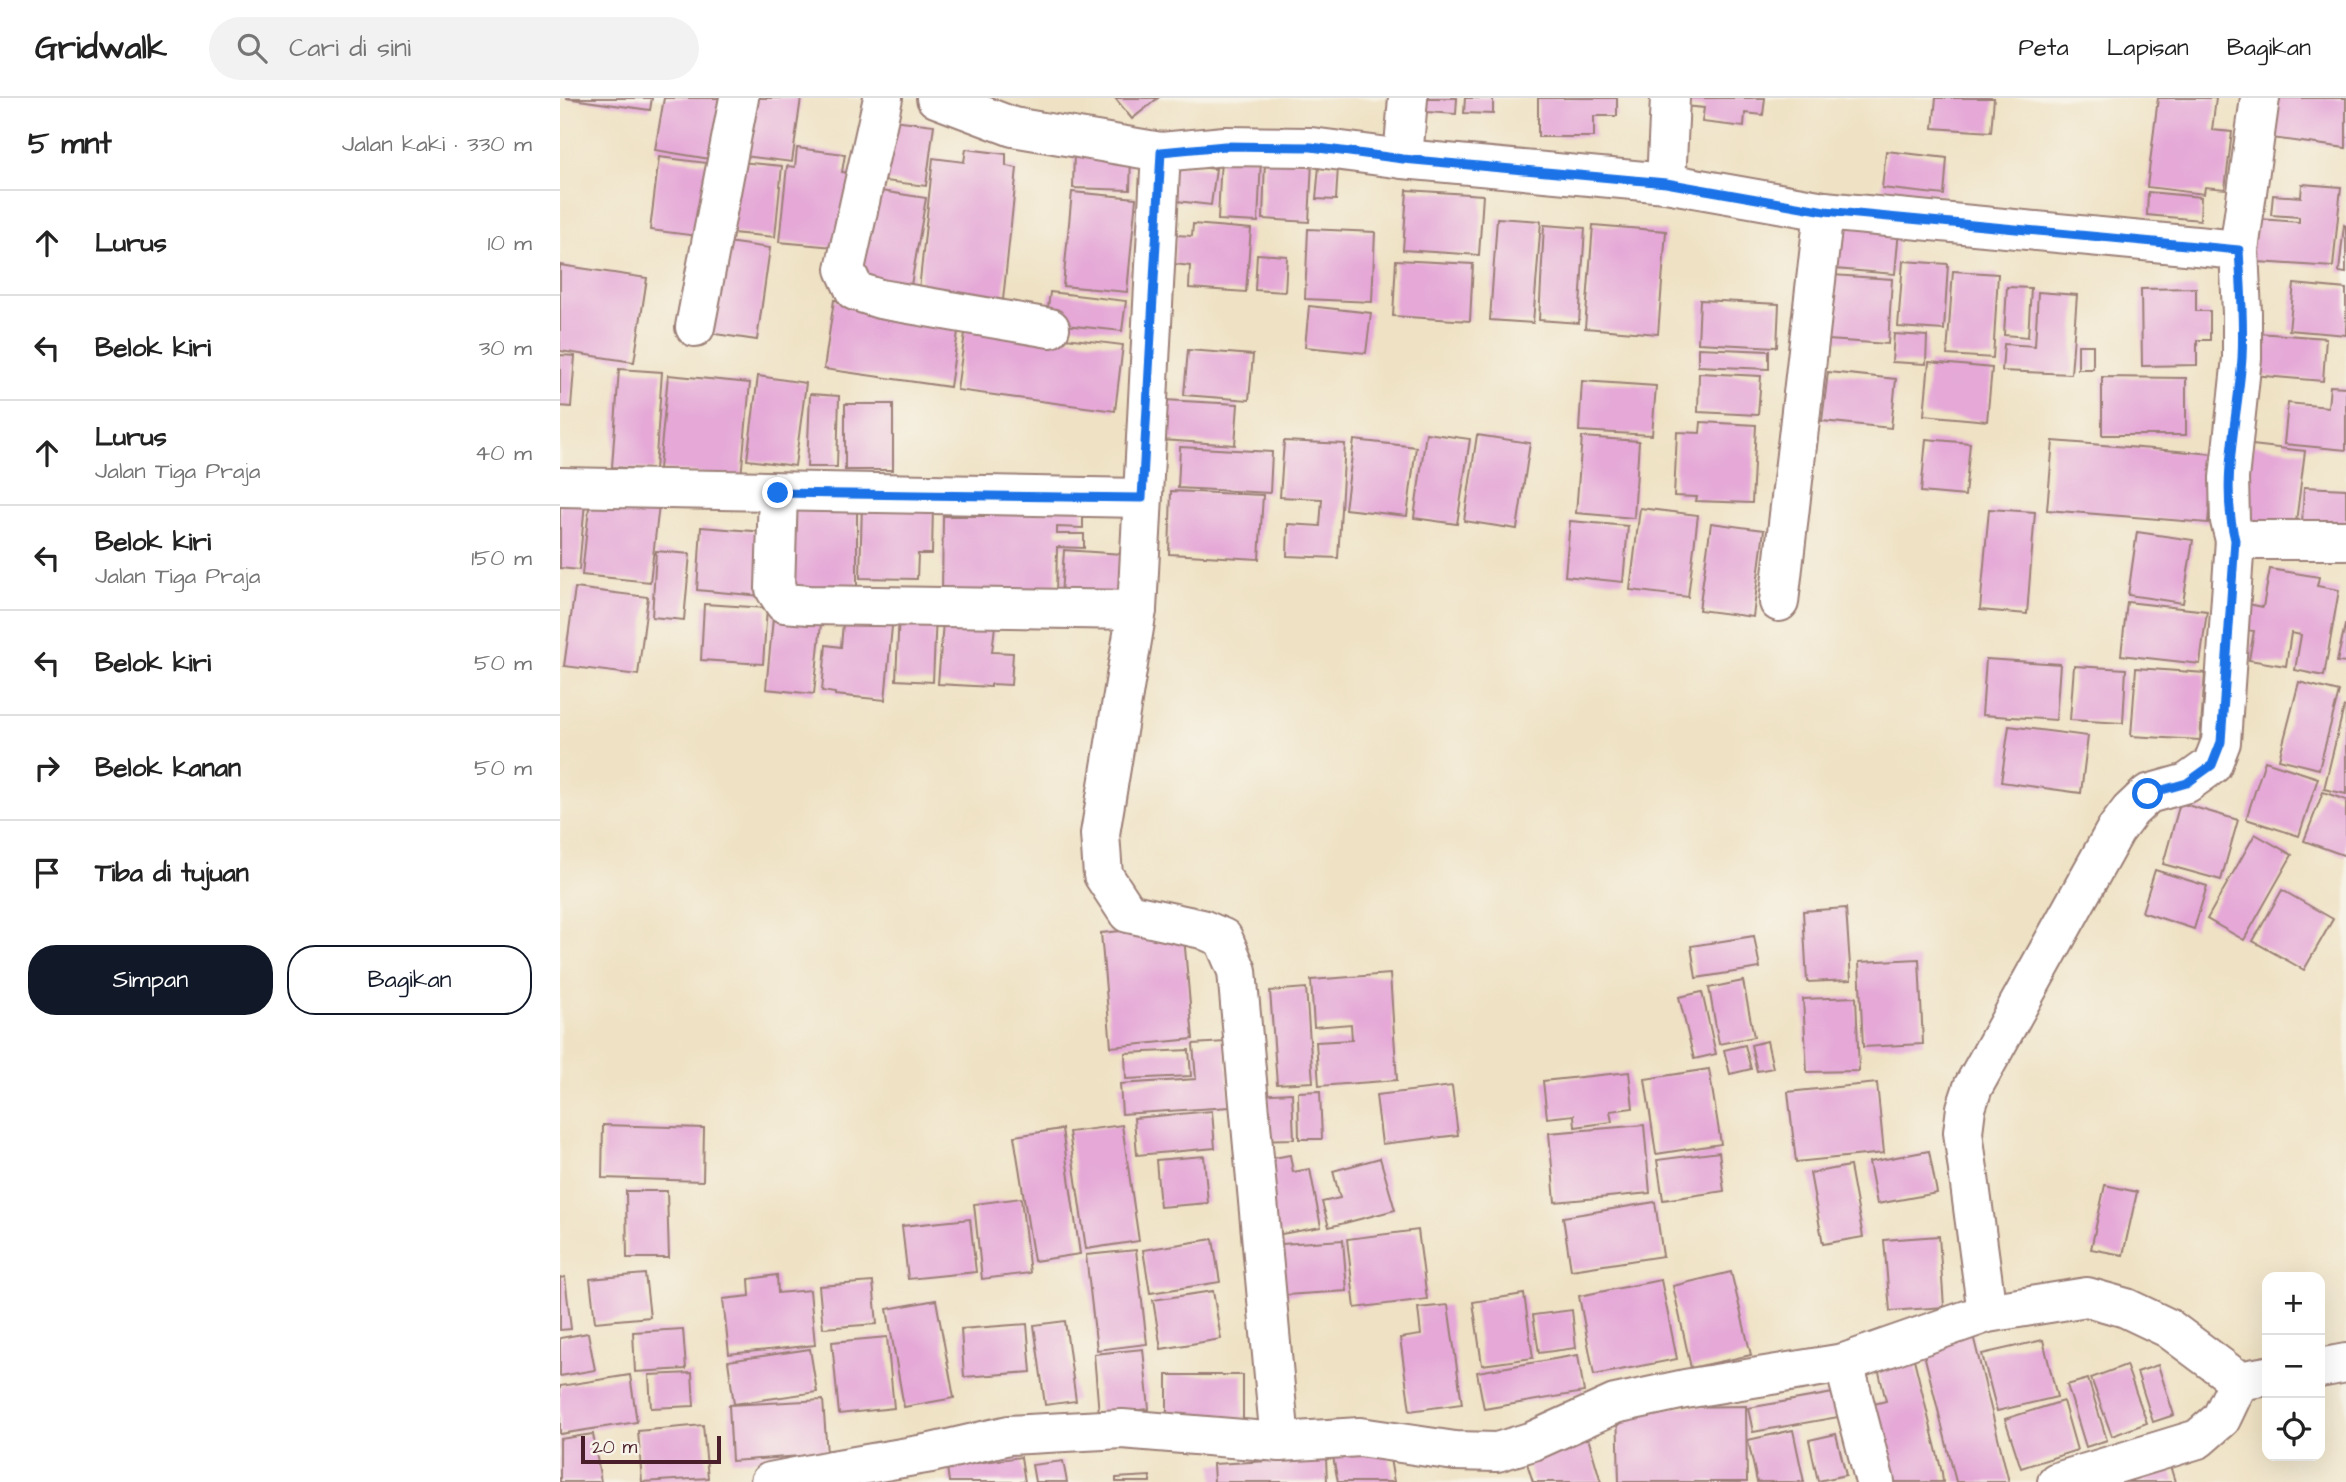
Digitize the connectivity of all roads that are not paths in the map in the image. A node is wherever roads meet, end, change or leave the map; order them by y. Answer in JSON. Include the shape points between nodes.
{"nodes":[{"id":1,"x":739,"y":98,"type":"edge"},
{"id":2,"x":883,"y":98,"type":"edge"},
{"id":3,"x":936,"y":98,"type":"edge"},
{"id":4,"x":1408,"y":98,"type":"edge"},
{"id":5,"x":1670,"y":98,"type":"edge"},
{"id":6,"x":2260,"y":98,"type":"edge"},
{"id":7,"x":1015,"y":113,"type":"edge"},
{"id":8,"x":1161,"y":152,"type":"junction"},
{"id":9,"x":1403,"y":159,"type":"junction"},
{"id":10,"x":1666,"y":183,"type":"junction"},
{"id":11,"x":1825,"y":211,"type":"junction"},
{"id":12,"x":2239,"y":250,"type":"junction"},
{"id":13,"x":695,"y":327,"type":"dead end"},
{"id":14,"x":1050,"y":328,"type":"dead end"},
{"id":15,"x":560,"y":487,"type":"edge"},
{"id":16,"x":778,"y":493,"type":"junction"},
{"id":17,"x":1142,"y":498,"type":"junction"},
{"id":18,"x":2235,"y":540,"type":"junction"},
{"id":19,"x":2346,"y":540,"type":"edge"},
{"id":20,"x":1779,"y":602,"type":"dead end"},
{"id":21,"x":1137,"y":610,"type":"junction"},
{"id":22,"x":1987,"y":1313,"type":"junction"},
{"id":23,"x":1844,"y":1363,"type":"junction"},
{"id":24,"x":2346,"y":1363,"type":"edge"},
{"id":25,"x":2325,"y":1367,"type":"edge"},
{"id":26,"x":2253,"y":1379,"type":"edge"},
{"id":27,"x":1280,"y":1442,"type":"junction"},
{"id":28,"x":834,"y":1476,"type":"edge"},
{"id":29,"x":770,"y":1482,"type":"edge"},
{"id":30,"x":1875,"y":1482,"type":"edge"},
{"id":31,"x":2057,"y":1482,"type":"edge"}],
"edges":[{"from":1,"to":13,"type":"street"},
{"from":2,"to":14,"type":"street","via":[[845,269],[855,291]]},
{"from":3,"to":7,"type":"street"},
{"from":4,"to":9,"type":"street"},
{"from":5,"to":10,"type":"street"},
{"from":6,"to":12,"type":"street"},
{"from":7,"to":8,"type":"street"},
{"from":8,"to":9,"type":"street","via":[[1225,146],[1311,147]]},
{"from":8,"to":17,"type":"street"},
{"from":9,"to":10,"type":"street"},
{"from":10,"to":11,"type":"street"},
{"from":11,"to":12,"type":"street"},
{"from":11,"to":20,"type":"street"},
{"from":12,"to":18,"type":"street","via":[[2242,358],[2229,478]]},
{"from":15,"to":16,"type":"street"},
{"from":16,"to":17,"type":"street"},
{"from":16,"to":21,"type":"street","via":[[775,589],[784,603]]},
{"from":17,"to":21,"type":"street"},
{"from":18,"to":19,"type":"street"},
{"from":18,"to":22,"type":"street","via":[[2221,742],[2212,765],[2187,783],[2148,794],[2115,831],[1973,1087],[1966,1108],[1963,1132]]},
{"from":21,"to":27,"type":"street","via":[[1100,834],[1103,875],[1128,913],[1223,938],[1237,971]]},
{"from":22,"to":23,"type":"street"},
{"from":22,"to":26,"type":"street","via":[[2087,1297],[2126,1308],[2168,1328]]},
{"from":23,"to":27,"type":"street","via":[[1615,1404],[1497,1452],[1455,1451],[1360,1437]]},
{"from":23,"to":30,"type":"street"},
{"from":24,"to":25,"type":"street"},
{"from":26,"to":31,"type":"street","via":[[2198,1439]]},
{"from":27,"to":28,"type":"street","via":[[1122,1429],[1009,1435]]},
{"from":28,"to":29,"type":"street"}]}
